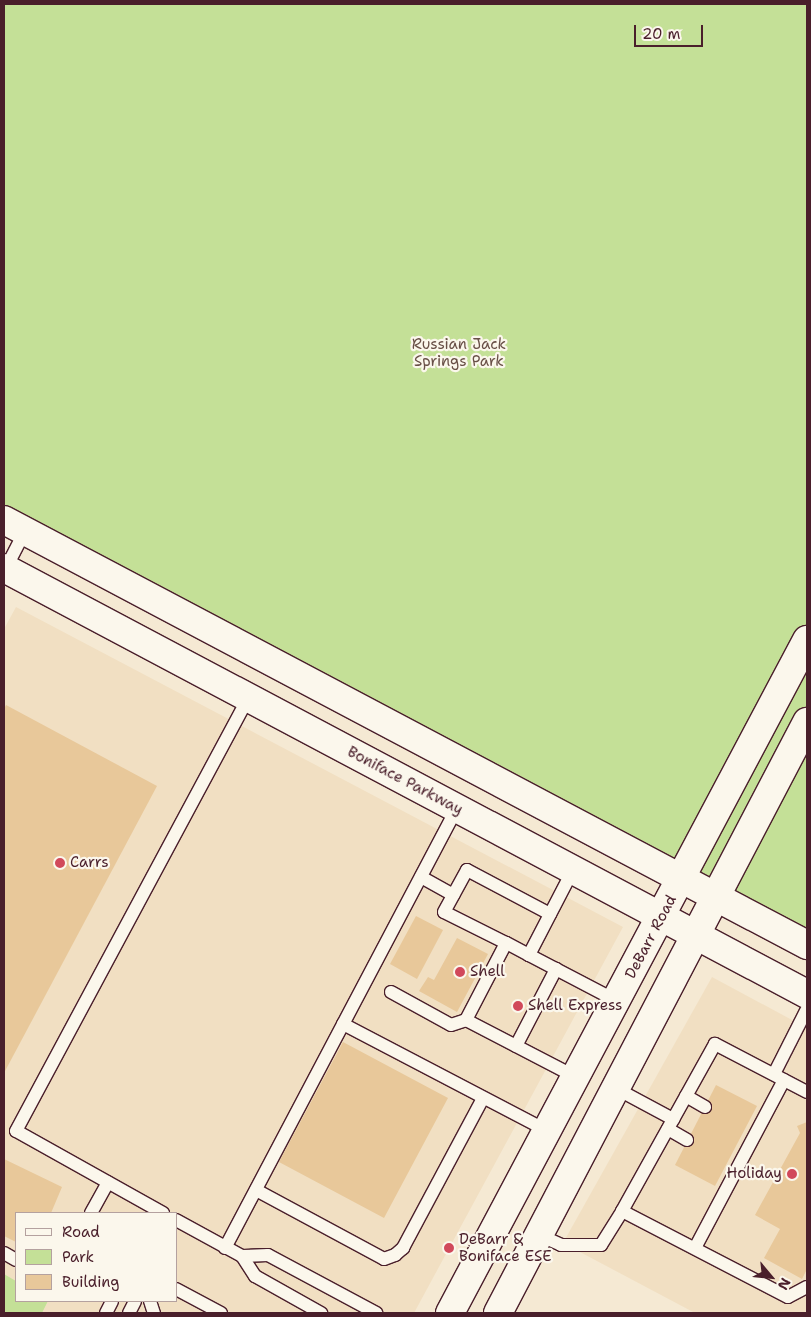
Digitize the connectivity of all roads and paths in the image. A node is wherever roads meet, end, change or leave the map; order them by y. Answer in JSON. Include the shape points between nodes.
{"nodes":[{"id":1,"x":15,"y":526,"type":"edge"},
{"id":2,"x":4,"y":570,"type":"edge"},
{"id":3,"x":807,"y":640,"type":"edge"},
{"id":4,"x":248,"y":698,"type":"junction"},
{"id":5,"x":807,"y":722,"type":"edge"},
{"id":6,"x":457,"y":808,"type":"junction"},
{"id":7,"x":573,"y":870,"type":"junction"},
{"id":8,"x":421,"y":877,"type":"junction"},
{"id":9,"x":682,"y":878,"type":"junction"},
{"id":10,"x":453,"y":895,"type":"junction"},
{"id":11,"x":719,"y":897,"type":"junction"},
{"id":12,"x":550,"y":914,"type":"junction"},
{"id":13,"x":662,"y":917,"type":"junction"},
{"id":14,"x":698,"y":936,"type":"junction"},
{"id":15,"x":506,"y":943,"type":"junction"},
{"id":16,"x":807,"y":945,"type":"edge"},
{"id":17,"x":529,"y":955,"type":"junction"},
{"id":18,"x":556,"y":969,"type":"junction"},
{"id":19,"x":391,"y":992,"type":"dead end"},
{"id":20,"x":807,"y":994,"type":"edge"},
{"id":21,"x":617,"y":1001,"type":"junction"},
{"id":22,"x":807,"y":1009,"type":"edge"},
{"id":23,"x":466,"y":1020,"type":"junction"},
{"id":24,"x":343,"y":1024,"type":"junction"},
{"id":25,"x":516,"y":1046,"type":"junction"},
{"id":26,"x":576,"y":1077,"type":"junction"},
{"id":27,"x":779,"y":1077,"type":"junction"},
{"id":28,"x":617,"y":1089,"type":"junction"},
{"id":29,"x":807,"y":1092,"type":"edge"},
{"id":30,"x":686,"y":1096,"type":"junction"},
{"id":31,"x":484,"y":1098,"type":"junction"},
{"id":32,"x":705,"y":1107,"type":"dead end"},
{"id":33,"x":671,"y":1124,"type":"junction"},
{"id":34,"x":548,"y":1132,"type":"junction"},
{"id":35,"x":687,"y":1140,"type":"dead end"},
{"id":36,"x":108,"y":1182,"type":"junction"},
{"id":37,"x":256,"y":1190,"type":"junction"},
{"id":38,"x":622,"y":1211,"type":"junction"},
{"id":39,"x":92,"y":1212,"type":"edge"},
{"id":40,"x":158,"y":1212,"type":"edge"},
{"id":41,"x":178,"y":1221,"type":"edge"},
{"id":42,"x":539,"y":1235,"type":"junction"},
{"id":43,"x":225,"y":1248,"type":"junction"},
{"id":44,"x":694,"y":1248,"type":"junction"},
{"id":45,"x":4,"y":1253,"type":"edge"},
{"id":46,"x":242,"y":1256,"type":"junction"},
{"id":47,"x":15,"y":1259,"type":"edge"},
{"id":48,"x":807,"y":1287,"type":"edge"},
{"id":49,"x":178,"y":1290,"type":"edge"},
{"id":50,"x":221,"y":1313,"type":"edge"},
{"id":51,"x":321,"y":1313,"type":"edge"},
{"id":52,"x":376,"y":1313,"type":"edge"},
{"id":53,"x":450,"y":1313,"type":"edge"},
{"id":54,"x":498,"y":1313,"type":"edge"}],
"edges":[{"from":1,"to":2,"type":"lane"},
{"from":1,"to":9,"type":"main road"},
{"from":2,"to":4,"type":"main road","name":"Boniface Parkway"},
{"from":3,"to":9,"type":"main road","name":"DeBarr Road"},
{"from":4,"to":6,"type":"main road","name":"Boniface Parkway"},
{"from":4,"to":36,"type":"lane","via":[[16,1131]]},
{"from":5,"to":11,"type":"main road"},
{"from":6,"to":7,"type":"main road","name":"Boniface Parkway"},
{"from":6,"to":8,"type":"lane"},
{"from":7,"to":12,"type":"lane"},
{"from":7,"to":13,"type":"main road","name":"Boniface Parkway"},
{"from":8,"to":10,"type":"lane"},
{"from":8,"to":24,"type":"lane"},
{"from":9,"to":11,"type":"main road"},
{"from":9,"to":13,"type":"main road","name":"DeBarr Road"},
{"from":10,"to":12,"type":"lane","via":[[467,870]]},
{"from":10,"to":15,"type":"lane","via":[[444,912]]},
{"from":11,"to":14,"type":"main road"},
{"from":11,"to":16,"type":"main road"},
{"from":12,"to":17,"type":"lane"},
{"from":13,"to":14,"type":"main road","name":"Boniface Parkway"},
{"from":13,"to":21,"type":"main road","name":"DeBarr Road"},
{"from":14,"to":20,"type":"main road","name":"Boniface Parkway"},
{"from":14,"to":28,"type":"main road"},
{"from":15,"to":17,"type":"lane"},
{"from":15,"to":23,"type":"lane"},
{"from":17,"to":18,"type":"lane"},
{"from":18,"to":21,"type":"lane"},
{"from":18,"to":25,"type":"lane"},
{"from":19,"to":23,"type":"lane","via":[[452,1025]]},
{"from":21,"to":26,"type":"main road","name":"DeBarr Road"},
{"from":22,"to":27,"type":"lane"},
{"from":23,"to":25,"type":"lane"},
{"from":24,"to":31,"type":"lane"},
{"from":24,"to":37,"type":"lane"},
{"from":25,"to":26,"type":"lane"},
{"from":26,"to":34,"type":"main road","name":"DeBarr Road"},
{"from":27,"to":29,"type":"lane"},
{"from":27,"to":30,"type":"lane","via":[[715,1044]]},
{"from":27,"to":44,"type":"lane"},
{"from":28,"to":33,"type":"lane"},
{"from":28,"to":42,"type":"main road"},
{"from":30,"to":32,"type":"lane"},
{"from":30,"to":33,"type":"lane"},
{"from":31,"to":34,"type":"lane"},
{"from":31,"to":37,"type":"lane","via":[[403,1248],[395,1255],[384,1259],[377,1256]]},
{"from":33,"to":35,"type":"lane"},
{"from":33,"to":38,"type":"lane"},
{"from":34,"to":53,"type":"main road","name":"DeBarr Road"},
{"from":36,"to":39,"type":"lane"},
{"from":36,"to":40,"type":"lane"},
{"from":37,"to":43,"type":"lane"},
{"from":38,"to":42,"type":"lane","via":[[601,1245],[561,1245]]},
{"from":38,"to":44,"type":"lane"},
{"from":41,"to":43,"type":"lane"},
{"from":42,"to":54,"type":"main road"},
{"from":43,"to":46,"type":"lane"},
{"from":44,"to":48,"type":"lane","via":[[788,1297]]},
{"from":45,"to":47,"type":"lane"},
{"from":46,"to":51,"type":"lane","via":[[255,1276]]},
{"from":46,"to":52,"type":"lane","via":[[268,1255]]},
{"from":49,"to":50,"type":"lane"}]}
